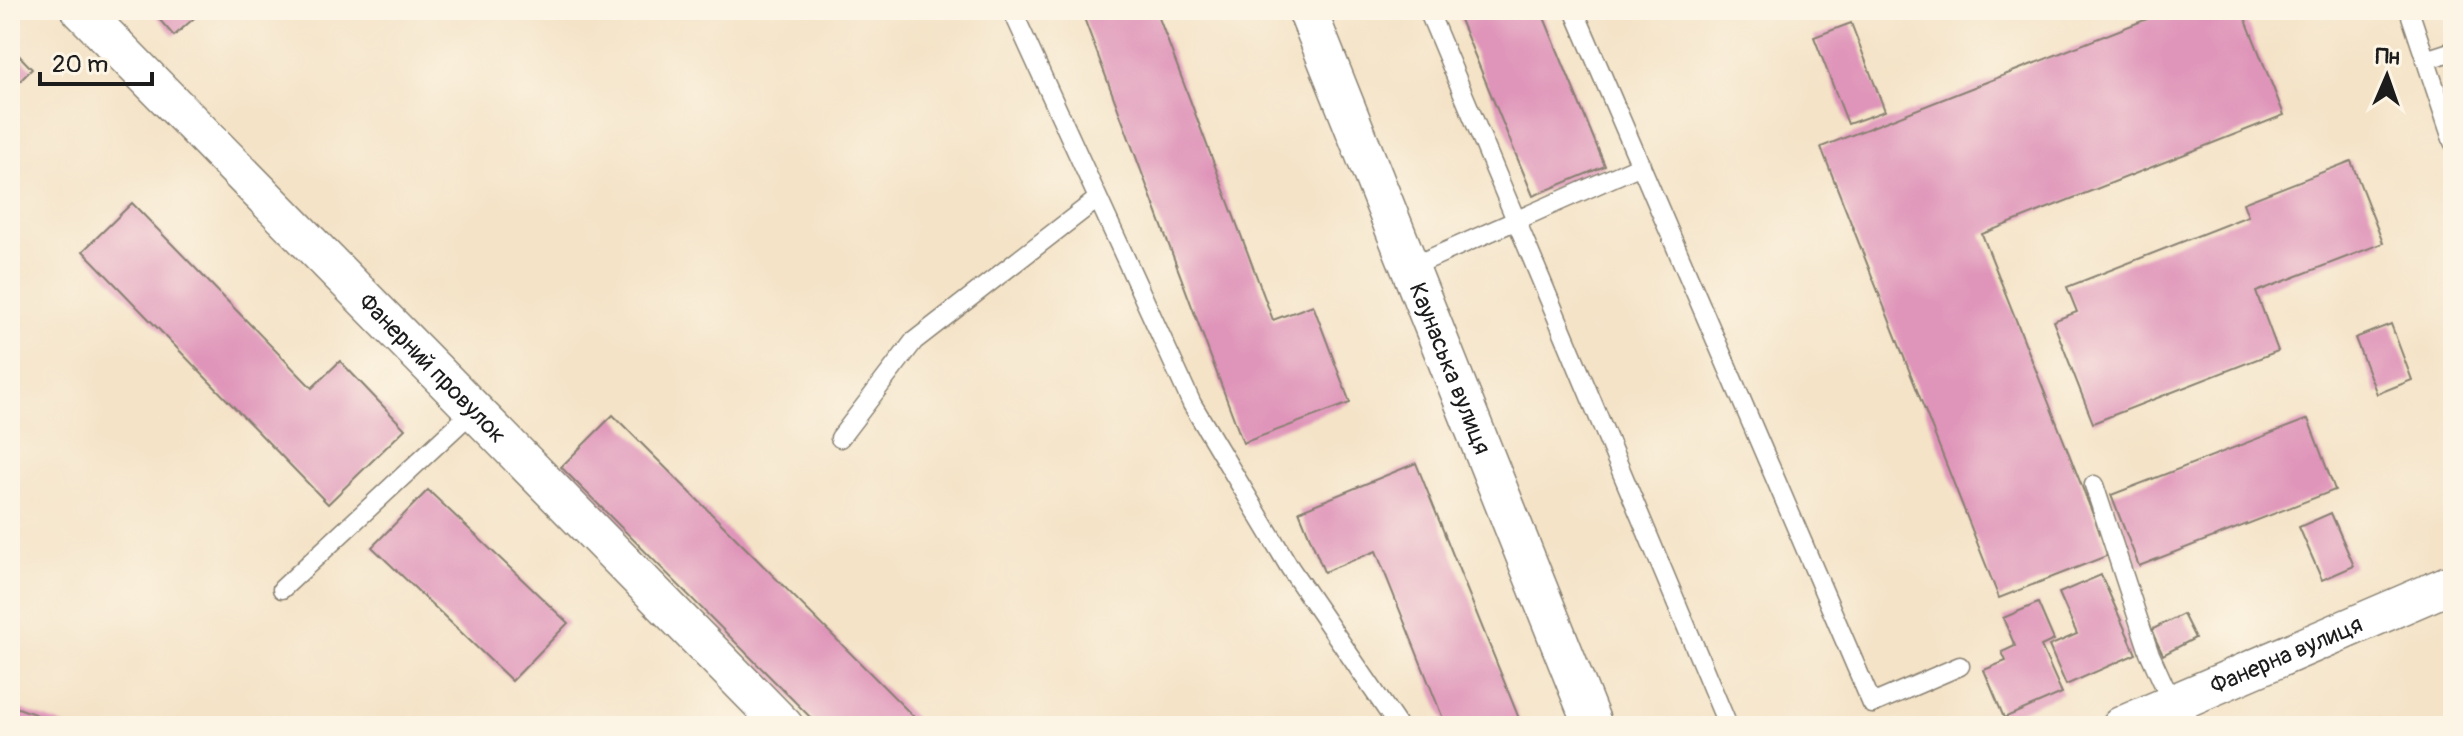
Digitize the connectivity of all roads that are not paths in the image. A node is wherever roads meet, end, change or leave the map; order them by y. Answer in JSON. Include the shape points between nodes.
{"nodes":[{"id":1,"x":81,"y":10,"type":"edge"},
{"id":2,"x":1012,"y":10,"type":"edge"},
{"id":3,"x":1307,"y":10,"type":"edge"},
{"id":4,"x":1428,"y":10,"type":"edge"},
{"id":5,"x":1574,"y":10,"type":"edge"},
{"id":6,"x":2409,"y":10,"type":"edge"},
{"id":7,"x":2453,"y":51,"type":"edge"},
{"id":8,"x":2425,"y":60,"type":"junction"},
{"id":9,"x":2453,"y":142,"type":"edge"},
{"id":10,"x":1641,"y":165,"type":"junction"},
{"id":11,"x":1096,"y":200,"type":"junction"},
{"id":12,"x":1517,"y":222,"type":"junction"},
{"id":13,"x":1411,"y":267,"type":"junction"},
{"id":14,"x":474,"y":410,"type":"junction"},
{"id":15,"x":840,"y":438,"type":"dead end"},
{"id":16,"x":2094,"y":485,"type":"dead end"},
{"id":17,"x":2453,"y":583,"type":"edge"},
{"id":18,"x":282,"y":589,"type":"dead end"},
{"id":19,"x":1960,"y":666,"type":"dead end"},
{"id":20,"x":2173,"y":705,"type":"junction"},
{"id":21,"x":784,"y":726,"type":"edge"},
{"id":22,"x":1398,"y":726,"type":"edge"},
{"id":23,"x":1593,"y":726,"type":"edge"},
{"id":24,"x":1728,"y":726,"type":"edge"},
{"id":25,"x":2121,"y":726,"type":"edge"}],
"edges":[{"from":1,"to":14,"type":"street","name":"Фанерний провулок"},
{"from":2,"to":11,"type":"lane"},
{"from":3,"to":13,"type":"street","name":"Каунаська вулиця"},
{"from":4,"to":12,"type":"lane"},
{"from":5,"to":10,"type":"lane"},
{"from":6,"to":8,"type":"lane"},
{"from":7,"to":8,"type":"lane"},
{"from":8,"to":9,"type":"lane"},
{"from":10,"to":12,"type":"lane"},
{"from":10,"to":19,"type":"lane","via":[[1872,704]]},
{"from":11,"to":15,"type":"lane","via":[[914,341]]},
{"from":11,"to":22,"type":"lane","via":[[1192,404],[1290,568]]},
{"from":12,"to":13,"type":"lane"},
{"from":12,"to":24,"type":"lane"},
{"from":13,"to":23,"type":"street","name":"Каунаська вулиця"},
{"from":14,"to":18,"type":"lane"},
{"from":14,"to":21,"type":"street","name":"Фанерний провулок"},
{"from":16,"to":20,"type":"lane","via":[[2149,652]]},
{"from":17,"to":20,"type":"street","name":"Фанерна вулиця"},
{"from":20,"to":25,"type":"street","name":"Фанерна вулиця"}]}
